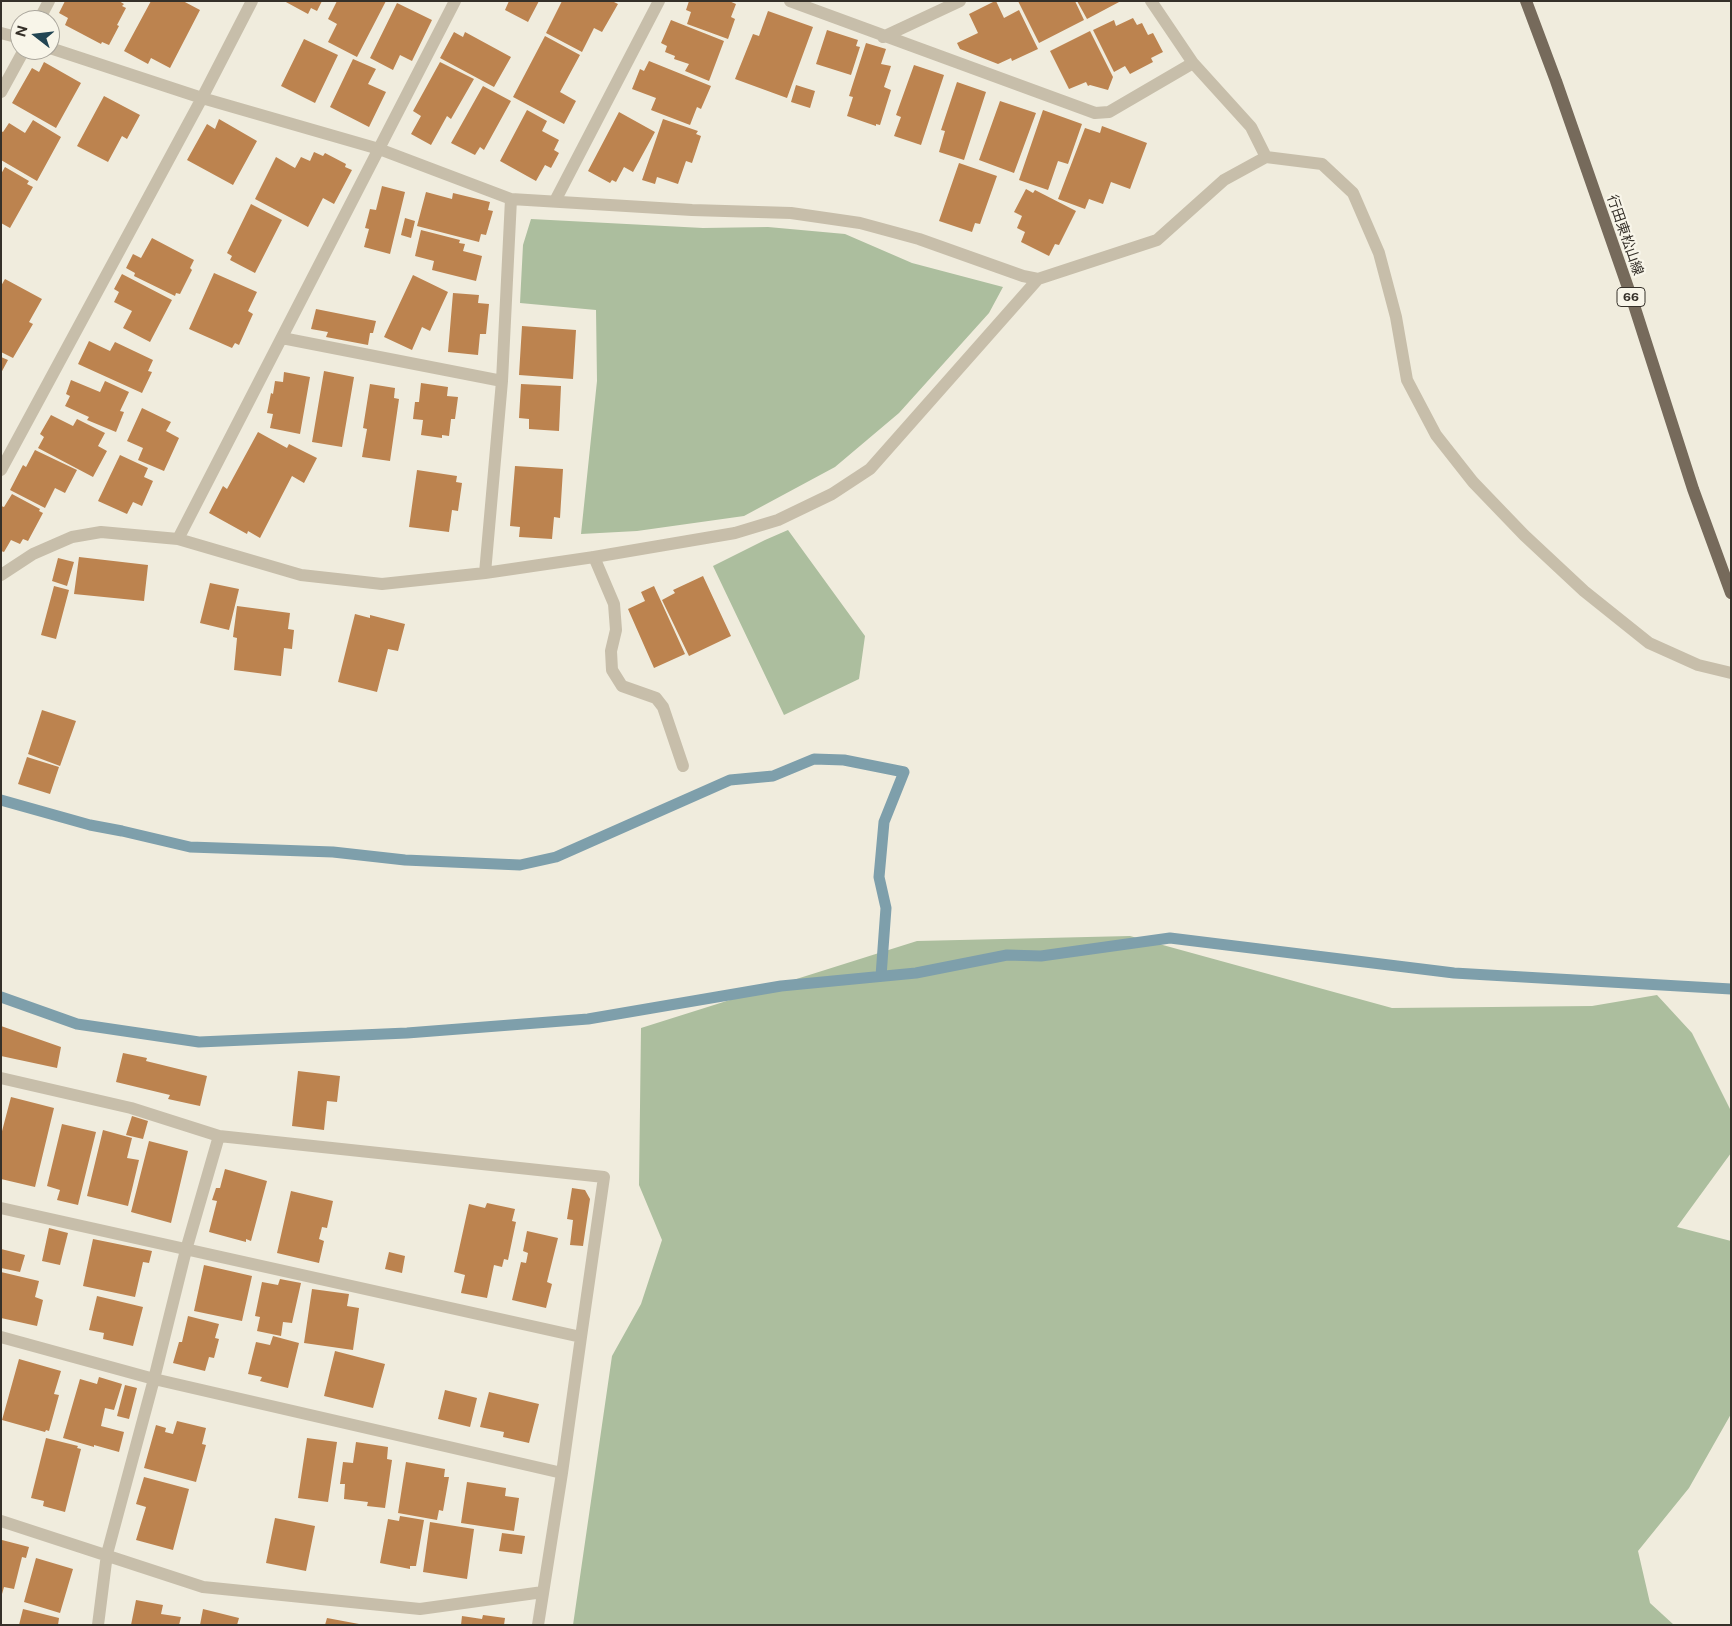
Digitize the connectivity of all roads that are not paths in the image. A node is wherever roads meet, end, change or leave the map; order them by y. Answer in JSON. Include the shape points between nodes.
{"nodes":[{"id":1,"x":252,"y":1,"type":"edge"},
{"id":2,"x":455,"y":1,"type":"edge"},
{"id":3,"x":659,"y":1,"type":"edge"},
{"id":4,"x":790,"y":1,"type":"edge"},
{"id":5,"x":960,"y":1,"type":"edge"},
{"id":6,"x":1151,"y":1,"type":"edge"},
{"id":7,"x":1526,"y":1,"type":"edge"},
{"id":8,"x":883,"y":36,"type":"junction"},
{"id":9,"x":60,"y":51,"type":"edge"},
{"id":10,"x":19,"y":60,"type":"edge"},
{"id":11,"x":1192,"y":63,"type":"junction"},
{"id":12,"x":1,"y":92,"type":"edge"},
{"id":13,"x":202,"y":98,"type":"junction"},
{"id":14,"x":379,"y":149,"type":"junction"},
{"id":15,"x":1266,"y":157,"type":"junction"},
{"id":16,"x":511,"y":199,"type":"junction"},
{"id":17,"x":555,"y":201,"type":"junction"},
{"id":18,"x":1038,"y":280,"type":"junction"},
{"id":19,"x":282,"y":338,"type":"junction"},
{"id":20,"x":502,"y":381,"type":"junction"},
{"id":21,"x":1,"y":470,"type":"edge"},
{"id":22,"x":178,"y":539,"type":"junction"},
{"id":23,"x":594,"y":557,"type":"junction"},
{"id":24,"x":485,"y":573,"type":"junction"},
{"id":25,"x":1,"y":575,"type":"edge"},
{"id":26,"x":1731,"y":593,"type":"edge"},
{"id":27,"x":1731,"y":673,"type":"edge"},
{"id":28,"x":683,"y":766,"type":"dead end"},
{"id":29,"x":1,"y":1078,"type":"edge"},
{"id":30,"x":219,"y":1136,"type":"junction"},
{"id":31,"x":1,"y":1208,"type":"edge"},
{"id":32,"x":186,"y":1250,"type":"junction"},
{"id":33,"x":1,"y":1337,"type":"edge"},
{"id":34,"x":581,"y":1337,"type":"junction"},
{"id":35,"x":154,"y":1379,"type":"junction"},
{"id":36,"x":562,"y":1472,"type":"junction"},
{"id":37,"x":1,"y":1521,"type":"edge"},
{"id":38,"x":107,"y":1554,"type":"junction"},
{"id":39,"x":543,"y":1592,"type":"junction"},
{"id":40,"x":98,"y":1625,"type":"edge"},
{"id":41,"x":538,"y":1625,"type":"edge"}],
"edges":[{"from":1,"to":13,"type":"street"},
{"from":2,"to":14,"type":"street"},
{"from":3,"to":17,"type":"street"},
{"from":4,"to":8,"type":"street"},
{"from":5,"to":8,"type":"street"},
{"from":6,"to":11,"type":"street"},
{"from":7,"to":26,"type":"main road","name":"行田東松山線","number":"66"},
{"from":8,"to":11,"type":"street","via":[[1094,113],[1109,112]]},
{"from":9,"to":13,"type":"street"},
{"from":10,"to":12,"type":"street"},
{"from":11,"to":15,"type":"street","via":[[1251,126]]},
{"from":13,"to":14,"type":"street"},
{"from":13,"to":21,"type":"street"},
{"from":14,"to":16,"type":"street"},
{"from":14,"to":19,"type":"street"},
{"from":15,"to":18,"type":"street","via":[[1224,180],[1157,240]]},
{"from":15,"to":27,"type":"street","via":[[1322,164],[1353,193],[1379,253],[1396,317],[1407,380],[1436,435],[1473,482],[1584,592],[1649,643],[1698,665]]},
{"from":16,"to":17,"type":"street"},
{"from":16,"to":20,"type":"street"},
{"from":17,"to":18,"type":"street","via":[[791,213],[860,223],[919,239]]},
{"from":18,"to":23,"type":"street","via":[[870,469],[832,494],[778,520],[735,533]]},
{"from":19,"to":20,"type":"street"},
{"from":19,"to":22,"type":"street"},
{"from":20,"to":24,"type":"street"},
{"from":22,"to":24,"type":"street","via":[[301,575],[382,584]]},
{"from":22,"to":25,"type":"street","via":[[101,532],[72,538],[33,554]]},
{"from":23,"to":24,"type":"street"},
{"from":23,"to":28,"type":"street","via":[[614,604],[616,630],[611,650],[612,670],[622,686],[656,698],[663,707]]},
{"from":29,"to":30,"type":"street","via":[[131,1108]]},
{"from":30,"to":32,"type":"street"},
{"from":30,"to":34,"type":"street","via":[[604,1177]]},
{"from":31,"to":32,"type":"street"},
{"from":32,"to":34,"type":"street"},
{"from":32,"to":35,"type":"street"},
{"from":33,"to":35,"type":"street"},
{"from":34,"to":36,"type":"street"},
{"from":35,"to":36,"type":"street"},
{"from":35,"to":38,"type":"street"},
{"from":36,"to":39,"type":"street"},
{"from":37,"to":38,"type":"street"},
{"from":38,"to":39,"type":"street","via":[[203,1587],[420,1609]]},
{"from":38,"to":40,"type":"street"},
{"from":39,"to":41,"type":"street"}]}
